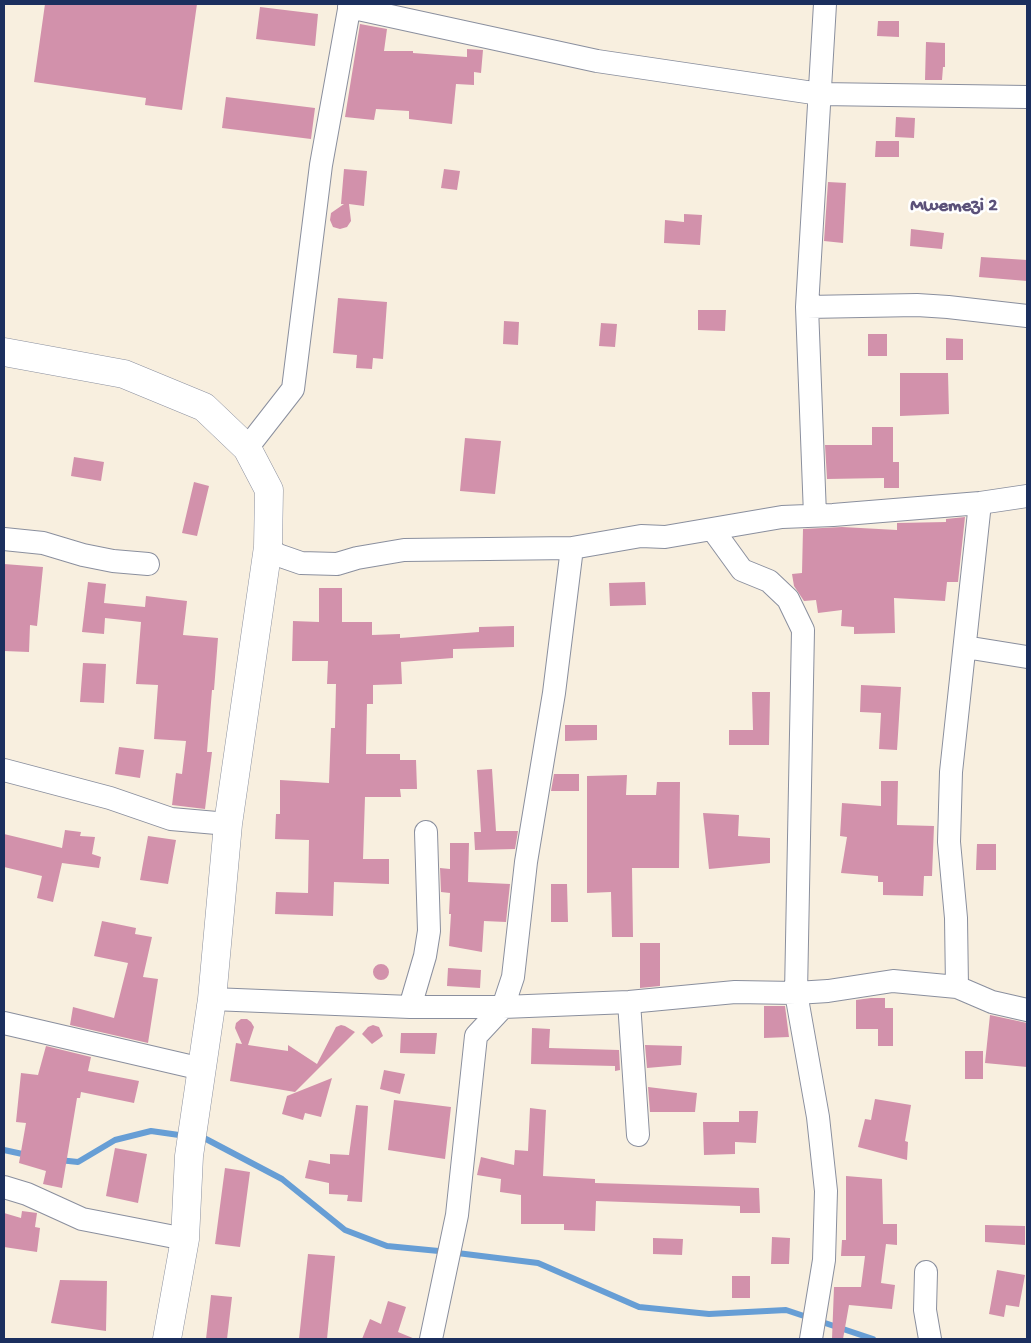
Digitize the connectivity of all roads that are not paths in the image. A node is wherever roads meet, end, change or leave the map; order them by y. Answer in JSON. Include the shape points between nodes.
{"nodes":[{"id":1,"x":825,"y":4,"type":"edge"},
{"id":2,"x":349,"y":5,"type":"edge"},
{"id":3,"x":820,"y":94,"type":"junction"},
{"id":4,"x":1027,"y":97,"type":"edge"},
{"id":5,"x":808,"y":307,"type":"junction"},
{"id":6,"x":1027,"y":316,"type":"edge"},
{"id":7,"x":4,"y":352,"type":"edge"},
{"id":8,"x":247,"y":448,"type":"junction"},
{"id":9,"x":1027,"y":496,"type":"edge"},
{"id":10,"x":980,"y":503,"type":"junction"},
{"id":11,"x":816,"y":516,"type":"junction"},
{"id":12,"x":714,"y":530,"type":"junction"},
{"id":13,"x":4,"y":539,"type":"edge"},
{"id":14,"x":268,"y":546,"type":"junction"},
{"id":15,"x":572,"y":548,"type":"junction"},
{"id":16,"x":148,"y":564,"type":"dead end"},
{"id":17,"x":964,"y":647,"type":"junction"},
{"id":18,"x":1027,"y":657,"type":"edge"},
{"id":19,"x":4,"y":770,"type":"edge"},
{"id":20,"x":228,"y":824,"type":"junction"},
{"id":21,"x":426,"y":832,"type":"dead end"},
{"id":22,"x":957,"y":987,"type":"junction"},
{"id":23,"x":796,"y":993,"type":"junction"},
{"id":24,"x":212,"y":999,"type":"junction"},
{"id":25,"x":629,"y":1002,"type":"junction"},
{"id":26,"x":410,"y":1007,"type":"junction"},
{"id":27,"x":503,"y":1007,"type":"junction"},
{"id":28,"x":1027,"y":1010,"type":"edge"},
{"id":29,"x":4,"y":1023,"type":"edge"},
{"id":30,"x":202,"y":1069,"type":"junction"},
{"id":31,"x":638,"y":1135,"type":"dead end"},
{"id":32,"x":4,"y":1186,"type":"edge"},
{"id":33,"x":185,"y":1239,"type":"junction"},
{"id":34,"x":926,"y":1272,"type":"dead end"},
{"id":35,"x":167,"y":1339,"type":"edge"},
{"id":36,"x":431,"y":1339,"type":"edge"},
{"id":37,"x":811,"y":1339,"type":"edge"},
{"id":38,"x":930,"y":1339,"type":"edge"}],
"edges":[{"from":1,"to":3,"type":"street"},
{"from":2,"to":3,"type":"street","via":[[597,61]]},
{"from":2,"to":8,"type":"street","via":[[321,165],[293,389]]},
{"from":3,"to":4,"type":"street"},
{"from":3,"to":5,"type":"street"},
{"from":5,"to":6,"type":"street","via":[[917,305]]},
{"from":5,"to":11,"type":"street"},
{"from":7,"to":8,"type":"street","via":[[124,374],[204,407]]},
{"from":8,"to":14,"type":"street","via":[[268,490]]},
{"from":9,"to":10,"type":"street"},
{"from":10,"to":11,"type":"street"},
{"from":10,"to":17,"type":"street"},
{"from":11,"to":12,"type":"street","via":[[782,517]]},
{"from":12,"to":15,"type":"street","via":[[665,537],[642,536]]},
{"from":12,"to":23,"type":"street","via":[[742,570],[769,581],[788,599],[803,630]]},
{"from":13,"to":16,"type":"street","via":[[43,543],[113,561]]},
{"from":14,"to":15,"type":"street","via":[[278,556],[301,563],[337,564],[404,550]]},
{"from":14,"to":20,"type":"street"},
{"from":15,"to":27,"type":"street","via":[[554,693],[526,862],[513,977]]},
{"from":17,"to":18,"type":"street"},
{"from":17,"to":22,"type":"street","via":[[952,754],[949,842],[956,918]]},
{"from":19,"to":20,"type":"street","via":[[110,798],[171,819]]},
{"from":20,"to":24,"type":"street"},
{"from":21,"to":26,"type":"street","via":[[429,931]]},
{"from":22,"to":23,"type":"street","via":[[894,981]]},
{"from":22,"to":28,"type":"street","via":[[992,1002]]},
{"from":23,"to":25,"type":"street","via":[[735,992]]},
{"from":23,"to":37,"type":"street","via":[[818,1117],[826,1191],[824,1260]]},
{"from":24,"to":26,"type":"street"},
{"from":24,"to":30,"type":"street"},
{"from":25,"to":27,"type":"street"},
{"from":25,"to":31,"type":"street"},
{"from":26,"to":27,"type":"street"},
{"from":27,"to":36,"type":"street","via":[[476,1036],[457,1214]]},
{"from":29,"to":30,"type":"street"},
{"from":30,"to":33,"type":"street","via":[[189,1156]]},
{"from":32,"to":33,"type":"street","via":[[82,1218]]},
{"from":33,"to":35,"type":"street"},
{"from":34,"to":38,"type":"street","via":[[925,1310]]}]}
